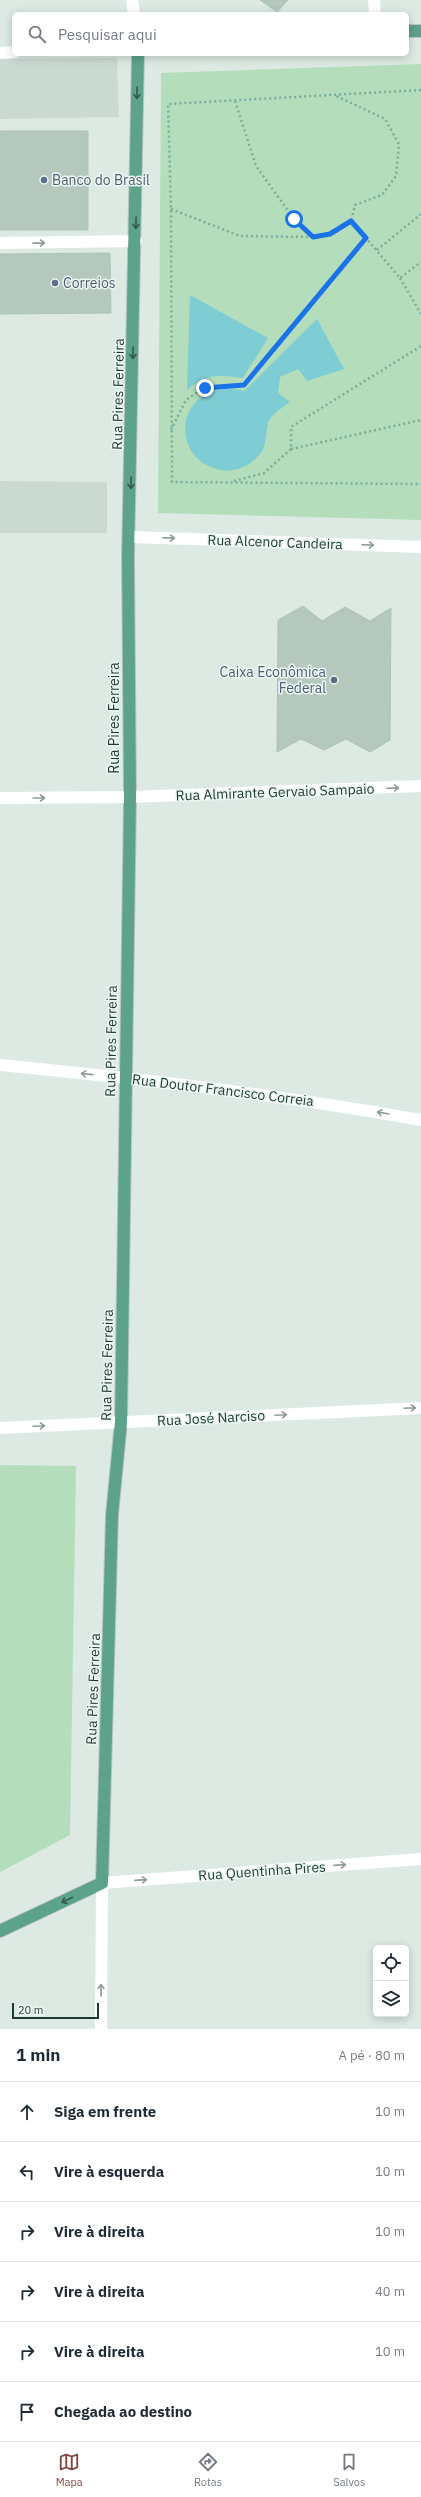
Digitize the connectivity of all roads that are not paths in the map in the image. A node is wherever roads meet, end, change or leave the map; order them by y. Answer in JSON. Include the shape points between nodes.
{"nodes":[{"id":1,"x":132,"y":0,"type":"edge"},
{"id":2,"x":374,"y":0,"type":"edge"},
{"id":3,"x":134,"y":12,"type":"edge"},
{"id":4,"x":375,"y":12,"type":"edge"},
{"id":5,"x":421,"y":30,"type":"edge"},
{"id":6,"x":409,"y":31,"type":"edge"},
{"id":7,"x":12,"y":52,"type":"edge"},
{"id":8,"x":0,"y":53,"type":"edge"},
{"id":9,"x":138,"y":56,"type":"edge"},
{"id":10,"x":136,"y":241,"type":"junction"},
{"id":11,"x":0,"y":243,"type":"edge"},
{"id":12,"x":130,"y":537,"type":"junction"},
{"id":13,"x":421,"y":547,"type":"edge"},
{"id":14,"x":421,"y":786,"type":"edge"},
{"id":15,"x":130,"y":797,"type":"junction"},
{"id":16,"x":0,"y":798,"type":"edge"},
{"id":17,"x":0,"y":1066,"type":"edge"},
{"id":18,"x":125,"y":1078,"type":"junction"},
{"id":19,"x":421,"y":1120,"type":"edge"},
{"id":20,"x":421,"y":1408,"type":"edge"},
{"id":21,"x":121,"y":1422,"type":"junction"},
{"id":22,"x":0,"y":1428,"type":"edge"},
{"id":23,"x":421,"y":1859,"type":"edge"},
{"id":24,"x":102,"y":1883,"type":"junction"},
{"id":25,"x":0,"y":1931,"type":"edge"},
{"id":26,"x":101,"y":2029,"type":"edge"}],
"edges":[{"from":1,"to":3,"type":"street"},
{"from":2,"to":4,"type":"street"},
{"from":5,"to":6,"type":"main road"},
{"from":7,"to":8,"type":"street"},
{"from":9,"to":10,"type":"main road","name":"Rua Pires Ferreira","one_way":true},
{"from":11,"to":10,"type":"street","one_way":true},
{"from":10,"to":12,"type":"main road","name":"Rua Pires Ferreira","one_way":true},
{"from":12,"to":13,"type":"street","name":"Rua Alcenor Candeira","one_way":true},
{"from":12,"to":15,"type":"main road","name":"Rua Pires Ferreira"},
{"from":15,"to":14,"type":"street","name":"Rua Almirante Gervaio Sampaio","one_way":true},
{"from":16,"to":15,"type":"street","name":"Rua Almirante Gervaio Sampaio","one_way":true},
{"from":15,"to":18,"type":"main road","name":"Rua Pires Ferreira"},
{"from":18,"to":17,"type":"street","name":"Rua Doutor Francisco Correia","one_way":true},
{"from":19,"to":18,"type":"street","name":"Rua Doutor Francisco Correia","one_way":true,"via":[[346,1106]]},
{"from":18,"to":21,"type":"main road","name":"Rua Pires Ferreira"},
{"from":21,"to":20,"type":"street","name":"Rua José Narciso","one_way":true},
{"from":22,"to":21,"type":"street","name":"Rua José Narciso","one_way":true},
{"from":21,"to":24,"type":"main road","name":"Rua Pires Ferreira","via":[[112,1515]]},
{"from":24,"to":23,"type":"street","name":"Rua Quentinha Pires","one_way":true},
{"from":24,"to":25,"type":"main road","one_way":true},
{"from":26,"to":24,"type":"street","name":"Rua Pires Ferreira","one_way":true}]}
